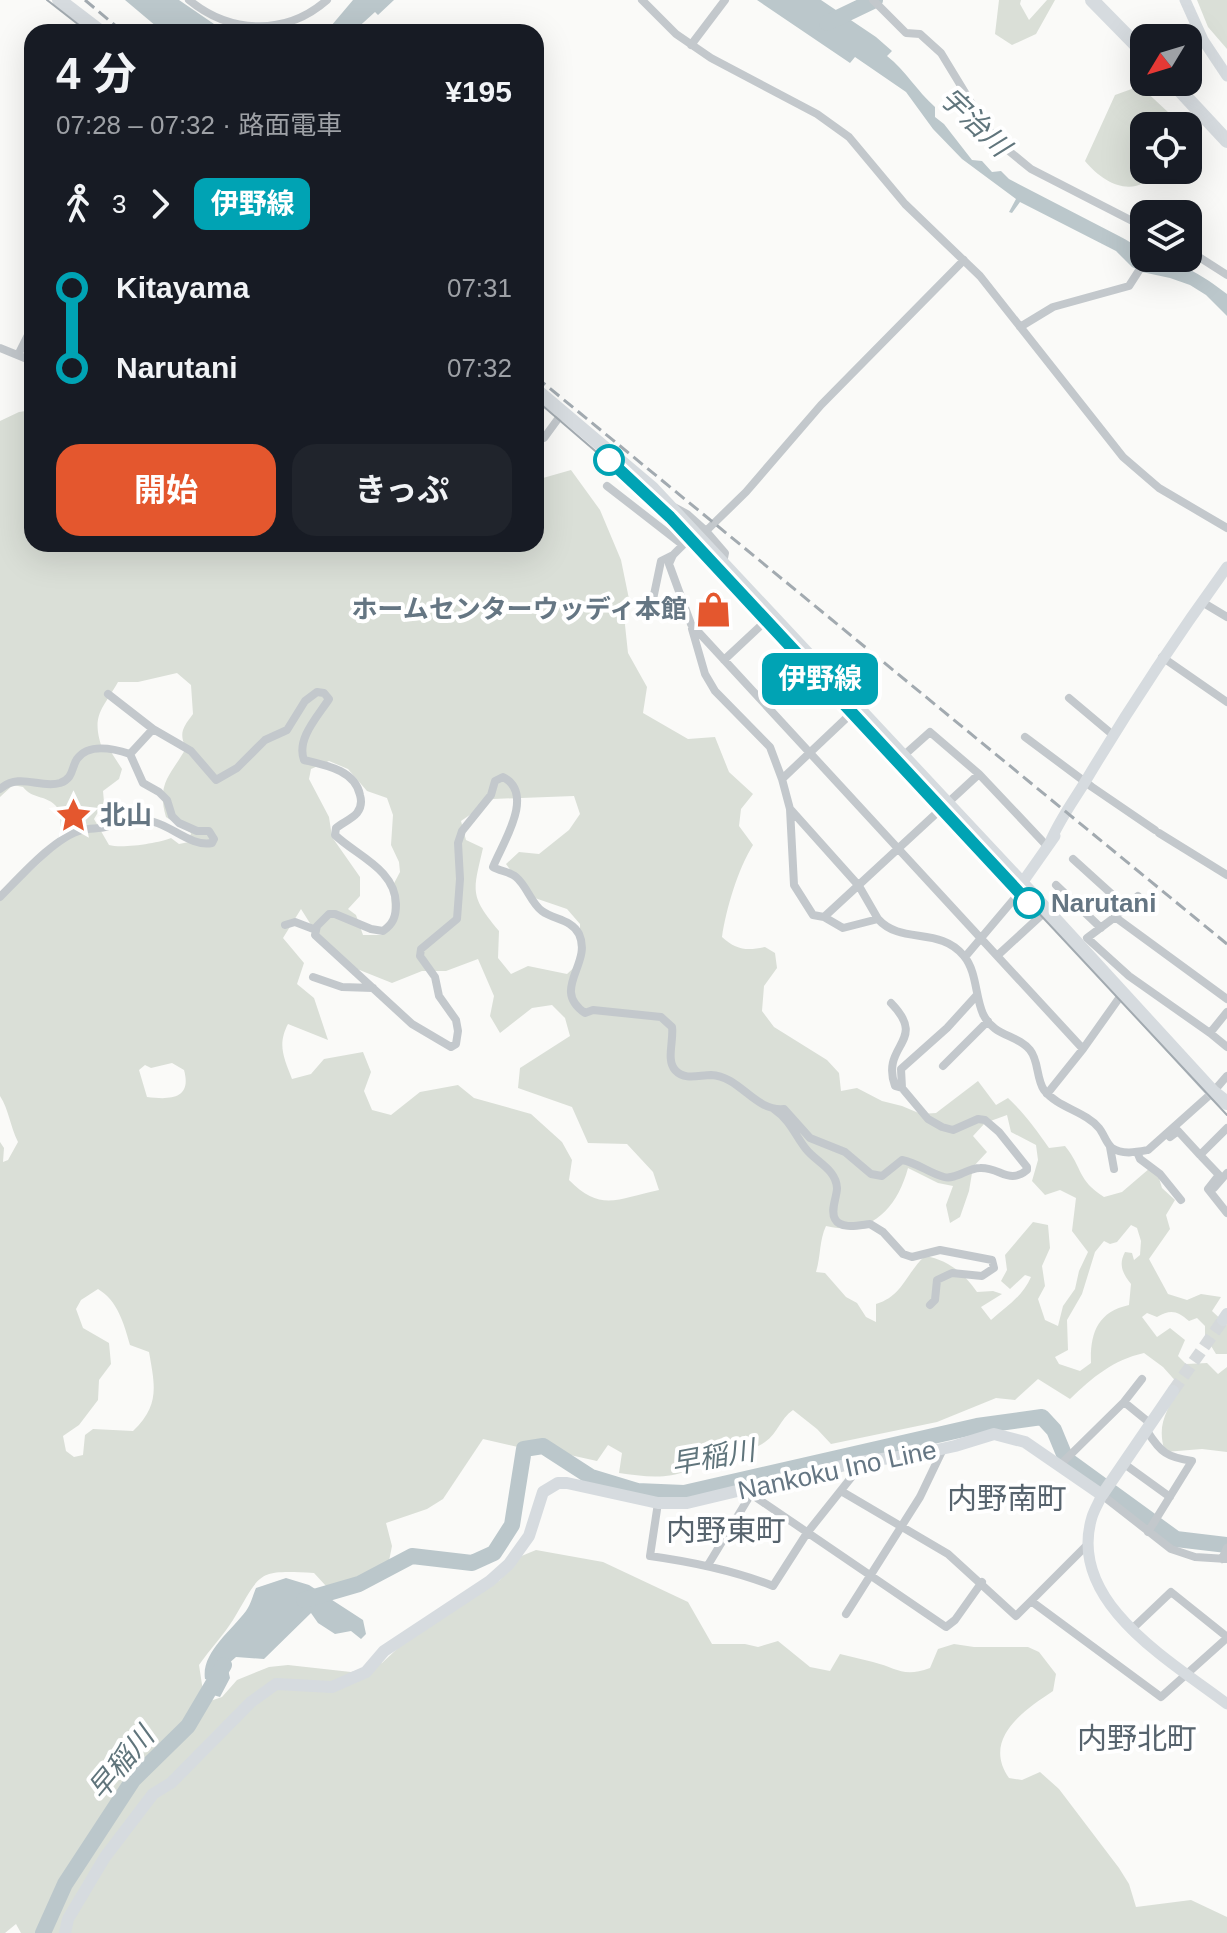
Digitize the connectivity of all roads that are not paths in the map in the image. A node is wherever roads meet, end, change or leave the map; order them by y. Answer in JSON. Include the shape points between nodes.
{"nodes":[{"id":1,"x":59,"y":0,"type":"edge"},
{"id":2,"x":189,"y":0,"type":"edge"},
{"id":3,"x":327,"y":0,"type":"edge"},
{"id":4,"x":642,"y":0,"type":"edge"},
{"id":5,"x":725,"y":0,"type":"edge"},
{"id":6,"x":873,"y":0,"type":"edge"},
{"id":7,"x":1092,"y":0,"type":"edge"},
{"id":8,"x":1185,"y":0,"type":"edge"},
{"id":9,"x":90,"y":24,"type":"edge"},
{"id":10,"x":238,"y":24,"type":"edge"},
{"id":11,"x":282,"y":24,"type":"edge"},
{"id":12,"x":1130,"y":39,"type":"edge"},
{"id":13,"x":691,"y":45,"type":"junction"},
{"id":14,"x":1227,"y":76,"type":"edge"},
{"id":15,"x":1185,"y":96,"type":"edge"},
{"id":16,"x":1227,"y":141,"type":"edge"},
{"id":17,"x":1130,"y":220,"type":"edge"},
{"id":18,"x":1202,"y":259,"type":"edge"},
{"id":19,"x":964,"y":260,"type":"junction"},
{"id":20,"x":1138,"y":272,"type":"edge"},
{"id":21,"x":1227,"y":275,"type":"edge"},
{"id":22,"x":1020,"y":327,"type":"junction"},
{"id":23,"x":24,"y":343,"type":"edge"},
{"id":24,"x":0,"y":348,"type":"edge"},
{"id":25,"x":18,"y":355,"type":"junction"},
{"id":26,"x":24,"y":358,"type":"edge"},
{"id":27,"x":544,"y":397,"type":"edge"},
{"id":28,"x":563,"y":412,"type":"junction"},
{"id":29,"x":544,"y":438,"type":"edge"},
{"id":30,"x":607,"y":486,"type":"dead end"},
{"id":31,"x":1227,"y":528,"type":"edge"},
{"id":32,"x":700,"y":532,"type":"junction"},
{"id":33,"x":683,"y":545,"type":"junction"},
{"id":34,"x":673,"y":555,"type":"junction"},
{"id":35,"x":1227,"y":567,"type":"edge"},
{"id":36,"x":1202,"y":602,"type":"junction"},
{"id":37,"x":651,"y":609,"type":"dead end"},
{"id":38,"x":770,"y":617,"type":"junction"},
{"id":39,"x":1227,"y":617,"type":"edge"},
{"id":40,"x":691,"y":624,"type":"junction"},
{"id":41,"x":1162,"y":657,"type":"junction"},
{"id":42,"x":724,"y":660,"type":"junction"},
{"id":43,"x":108,"y":694,"type":"dead end"},
{"id":44,"x":1069,"y":698,"type":"dead end"},
{"id":45,"x":1227,"y":702,"type":"edge"},
{"id":46,"x":857,"y":708,"type":"junction"},
{"id":47,"x":153,"y":729,"type":"junction"},
{"id":48,"x":1113,"y":735,"type":"junction"},
{"id":49,"x":1025,"y":737,"type":"dead end"},
{"id":50,"x":810,"y":753,"type":"junction"},
{"id":51,"x":130,"y":754,"type":"junction"},
{"id":52,"x":902,"y":757,"type":"junction"},
{"id":53,"x":979,"y":774,"type":"junction"},
{"id":54,"x":782,"y":779,"type":"junction"},
{"id":55,"x":1085,"y":782,"type":"junction"},
{"id":56,"x":0,"y":789,"type":"edge"},
{"id":57,"x":946,"y":804,"type":"junction"},
{"id":58,"x":790,"y":809,"type":"junction"},
{"id":59,"x":1049,"y":843,"type":"junction"},
{"id":60,"x":898,"y":848,"type":"junction"},
{"id":61,"x":1073,"y":859,"type":"dead end"},
{"id":62,"x":1227,"y":875,"type":"edge"},
{"id":63,"x":1022,"y":883,"type":"junction"},
{"id":64,"x":1056,"y":885,"type":"dead end"},
{"id":65,"x":859,"y":886,"type":"junction"},
{"id":66,"x":1138,"y":896,"type":"dead end"},
{"id":67,"x":0,"y":897,"type":"edge"},
{"id":68,"x":1126,"y":907,"type":"junction"},
{"id":69,"x":1047,"y":910,"type":"junction"},
{"id":70,"x":824,"y":917,"type":"junction"},
{"id":71,"x":1115,"y":917,"type":"junction"},
{"id":72,"x":878,"y":919,"type":"junction"},
{"id":73,"x":285,"y":925,"type":"dead end"},
{"id":74,"x":1101,"y":928,"type":"junction"},
{"id":75,"x":316,"y":930,"type":"junction"},
{"id":76,"x":981,"y":936,"type":"junction"},
{"id":77,"x":998,"y":955,"type":"junction"},
{"id":78,"x":965,"y":957,"type":"junction"},
{"id":79,"x":1110,"y":969,"type":"junction"},
{"id":80,"x":313,"y":977,"type":"dead end"},
{"id":81,"x":373,"y":988,"type":"junction"},
{"id":82,"x":1122,"y":994,"type":"junction"},
{"id":83,"x":977,"y":995,"type":"junction"},
{"id":84,"x":1227,"y":999,"type":"edge"},
{"id":85,"x":891,"y":1003,"type":"dead end"},
{"id":86,"x":1227,"y":1012,"type":"edge"},
{"id":87,"x":988,"y":1021,"type":"junction"},
{"id":88,"x":1210,"y":1033,"type":"junction"},
{"id":89,"x":1227,"y":1047,"type":"edge"},
{"id":90,"x":1083,"y":1049,"type":"junction"},
{"id":91,"x":1032,"y":1051,"type":"junction"},
{"id":92,"x":943,"y":1066,"type":"dead end"},
{"id":93,"x":1227,"y":1076,"type":"edge"},
{"id":94,"x":1031,"y":1079,"type":"dead end"},
{"id":95,"x":902,"y":1088,"type":"junction"},
{"id":96,"x":1213,"y":1092,"type":"junction"},
{"id":97,"x":1047,"y":1094,"type":"junction"},
{"id":98,"x":1227,"y":1103,"type":"edge"},
{"id":99,"x":774,"y":1110,"type":"junction"},
{"id":100,"x":1227,"y":1128,"type":"edge"},
{"id":101,"x":1154,"y":1146,"type":"junction"},
{"id":102,"x":1110,"y":1147,"type":"junction"},
{"id":103,"x":1137,"y":1152,"type":"junction"},
{"id":104,"x":1200,"y":1155,"type":"junction"},
{"id":105,"x":1114,"y":1169,"type":"dead end"},
{"id":106,"x":1227,"y":1173,"type":"edge"},
{"id":107,"x":1210,"y":1191,"type":"junction"},
{"id":108,"x":1181,"y":1200,"type":"dead end"},
{"id":109,"x":1227,"y":1213,"type":"edge"},
{"id":110,"x":930,"y":1305,"type":"dead end"},
{"id":111,"x":1142,"y":1379,"type":"dead end"},
{"id":112,"x":1173,"y":1391,"type":"tunnel mouth"},
{"id":113,"x":1124,"y":1402,"type":"junction"},
{"id":114,"x":1149,"y":1427,"type":"junction"},
{"id":115,"x":943,"y":1449,"type":"junction"},
{"id":116,"x":858,"y":1462,"type":"junction"},
{"id":117,"x":1123,"y":1463,"type":"junction"},
{"id":118,"x":1060,"y":1465,"type":"junction"},
{"id":119,"x":750,"y":1491,"type":"junction"},
{"id":120,"x":841,"y":1491,"type":"junction"},
{"id":121,"x":1104,"y":1491,"type":"junction"},
{"id":122,"x":1170,"y":1497,"type":"junction"},
{"id":123,"x":658,"y":1503,"type":"junction"},
{"id":124,"x":900,"y":1526,"type":"junction"},
{"id":125,"x":1148,"y":1532,"type":"junction"},
{"id":126,"x":807,"y":1533,"type":"junction"},
{"id":127,"x":1088,"y":1544,"type":"junction"},
{"id":128,"x":1227,"y":1548,"type":"edge"},
{"id":129,"x":1225,"y":1559,"type":"edge"},
{"id":130,"x":708,"y":1565,"type":"junction"},
{"id":131,"x":870,"y":1576,"type":"junction"},
{"id":132,"x":982,"y":1582,"type":"junction"},
{"id":133,"x":1031,"y":1601,"type":"junction"},
{"id":134,"x":846,"y":1614,"type":"dead end"},
{"id":135,"x":1131,"y":1630,"type":"junction"},
{"id":136,"x":1227,"y":1637,"type":"edge"},
{"id":137,"x":1187,"y":1673,"type":"junction"},
{"id":138,"x":1227,"y":1704,"type":"edge"},
{"id":139,"x":65,"y":1933,"type":"edge"}],
"edges":[{"from":1,"to":9,"type":"highway"},
{"from":2,"to":10,"type":"street","via":[[222,21]]},
{"from":3,"to":11,"type":"street","via":[[312,13]]},
{"from":4,"to":13,"type":"street"},
{"from":5,"to":13,"type":"street"},
{"from":6,"to":17,"type":"street","via":[[906,33],[920,34],[941,53],[1004,147],[1031,169]]},
{"from":7,"to":12,"type":"highway"},
{"from":8,"to":14,"type":"street"},
{"from":13,"to":19,"type":"street","via":[[837,127]]},
{"from":15,"to":16,"type":"highway"},
{"from":18,"to":21,"type":"street"},
{"from":19,"to":22,"type":"street"},
{"from":19,"to":32,"type":"street","via":[[821,405],[746,492]]},
{"from":20,"to":22,"type":"street","via":[[1120,289],[1053,307]]},
{"from":22,"to":31,"type":"street","via":[[1131,465]]},
{"from":23,"to":25,"type":"street"},
{"from":24,"to":25,"type":"street"},
{"from":25,"to":26,"type":"street"},
{"from":27,"to":28,"type":"highway"},
{"from":28,"to":29,"type":"street"},
{"from":28,"to":32,"type":"highway"},
{"from":30,"to":33,"type":"street"},
{"from":32,"to":33,"type":"street"},
{"from":32,"to":38,"type":"highway"},
{"from":33,"to":34,"type":"street"},
{"from":34,"to":37,"type":"street","via":[[661,561]]},
{"from":34,"to":40,"type":"street","via":[[669,564]]},
{"from":35,"to":36,"type":"street"},
{"from":36,"to":39,"type":"street"},
{"from":36,"to":41,"type":"street"},
{"from":38,"to":42,"type":"street"},
{"from":38,"to":46,"type":"highway"},
{"from":40,"to":42,"type":"street"},
{"from":40,"to":54,"type":"street","via":[[705,674],[770,747]]},
{"from":41,"to":45,"type":"street"},
{"from":41,"to":48,"type":"street"},
{"from":42,"to":50,"type":"street"},
{"from":43,"to":47,"type":"street"},
{"from":44,"to":48,"type":"street"},
{"from":46,"to":50,"type":"street"},
{"from":46,"to":52,"type":"highway"},
{"from":47,"to":51,"type":"street"},
{"from":47,"to":75,"type":"street","via":[[191,751],[216,780],[265,740],[287,730],[317,692],[329,699],[301,752],[304,760],[348,776],[360,790],[358,813],[336,828],[335,835],[391,883],[396,914],[383,931],[335,914],[324,916]]},
{"from":48,"to":55,"type":"street"},
{"from":49,"to":55,"type":"street"},
{"from":50,"to":54,"type":"street"},
{"from":50,"to":60,"type":"street"},
{"from":51,"to":56,"type":"street","via":[[99,748],[81,755],[62,782],[27,780]]},
{"from":51,"to":67,"type":"street","via":[[143,783],[167,800],[172,816],[189,828],[209,831],[212,843],[192,840],[155,822],[125,819],[81,830],[47,852]]},
{"from":52,"to":53,"type":"street","via":[[930,732]]},
{"from":52,"to":57,"type":"highway"},
{"from":53,"to":57,"type":"street"},
{"from":53,"to":59,"type":"street"},
{"from":54,"to":58,"type":"street"},
{"from":55,"to":59,"type":"street","via":[[1071,815]]},
{"from":55,"to":62,"type":"street"},
{"from":57,"to":60,"type":"street"},
{"from":57,"to":63,"type":"highway"},
{"from":58,"to":65,"type":"street"},
{"from":58,"to":70,"type":"street","via":[[794,885],[813,915]]},
{"from":59,"to":63,"type":"street"},
{"from":60,"to":65,"type":"street"},
{"from":60,"to":76,"type":"street"},
{"from":61,"to":68,"type":"street"},
{"from":63,"to":69,"type":"highway"},
{"from":63,"to":76,"type":"street"},
{"from":64,"to":74,"type":"street"},
{"from":65,"to":70,"type":"street"},
{"from":65,"to":72,"type":"street"},
{"from":66,"to":68,"type":"street"},
{"from":68,"to":71,"type":"street"},
{"from":69,"to":77,"type":"street"},
{"from":69,"to":79,"type":"highway"},
{"from":70,"to":72,"type":"street","via":[[843,928]]},
{"from":71,"to":74,"type":"street"},
{"from":71,"to":84,"type":"street"},
{"from":72,"to":78,"type":"street","via":[[893,931],[946,940]]},
{"from":73,"to":75,"type":"street","via":[[295,922]]},
{"from":74,"to":79,"type":"street","via":[[1087,938]]},
{"from":75,"to":81,"type":"street","via":[[315,935]]},
{"from":76,"to":77,"type":"street"},
{"from":76,"to":78,"type":"street"},
{"from":77,"to":90,"type":"street"},
{"from":78,"to":83,"type":"street"},
{"from":79,"to":82,"type":"highway"},
{"from":79,"to":88,"type":"street"},
{"from":80,"to":81,"type":"street","via":[[342,987]]},
{"from":81,"to":99,"type":"street","via":[[412,1024],[451,1047],[456,1044],[456,1020],[439,996],[421,949],[457,919],[458,843],[495,781],[503,777],[514,789],[516,812],[493,867],[517,877],[541,911],[578,932],[582,947],[570,993],[574,1005],[585,1013],[661,1017],[672,1027],[670,1061],[679,1074],[721,1076]]},
{"from":82,"to":90,"type":"street"},
{"from":82,"to":96,"type":"highway"},
{"from":83,"to":87,"type":"street"},
{"from":83,"to":95,"type":"street","via":[[901,1069]]},
{"from":85,"to":95,"type":"street","via":[[906,1019],[889,1061],[892,1081]]},
{"from":86,"to":88,"type":"street"},
{"from":87,"to":91,"type":"street"},
{"from":87,"to":92,"type":"street"},
{"from":88,"to":89,"type":"street"},
{"from":90,"to":97,"type":"street"},
{"from":91,"to":94,"type":"street"},
{"from":91,"to":97,"type":"street"},
{"from":93,"to":96,"type":"street"},
{"from":95,"to":99,"type":"street","via":[[928,1119],[942,1127],[953,1130],[985,1120],[1027,1170],[1013,1177],[975,1168],[945,1177],[902,1160],[882,1176],[871,1174],[845,1152],[810,1138],[784,1109]]},
{"from":96,"to":98,"type":"highway"},
{"from":96,"to":101,"type":"street"},
{"from":97,"to":102,"type":"street","via":[[1098,1126]]},
{"from":99,"to":110,"type":"street","via":[[831,1174],[837,1187],[835,1220],[870,1224],[912,1257],[940,1250],[992,1260],[994,1268],[982,1276],[952,1273],[937,1280]]},
{"from":100,"to":104,"type":"street"},
{"from":101,"to":103,"type":"street"},
{"from":101,"to":104,"type":"street","via":[[1178,1131]]},
{"from":102,"to":103,"type":"street"},
{"from":102,"to":105,"type":"street"},
{"from":103,"to":108,"type":"street"},
{"from":104,"to":107,"type":"street","via":[[1219,1175]]},
{"from":106,"to":107,"type":"street"},
{"from":107,"to":109,"type":"street"},
{"from":111,"to":113,"type":"street"},
{"from":112,"to":114,"type":"main road"},
{"from":113,"to":114,"type":"street"},
{"from":113,"to":118,"type":"street"},
{"from":114,"to":117,"type":"main road"},
{"from":114,"to":122,"type":"street","via":[[1155,1444],[1169,1457],[1192,1461]]},
{"from":115,"to":116,"type":"main road","name":"Nankoku Ino Line"},
{"from":115,"to":118,"type":"main road","name":"Nankoku Ino Line","via":[[994,1434],[1025,1442]]},
{"from":115,"to":124,"type":"street"},
{"from":116,"to":119,"type":"main road","name":"Nankoku Ino Line"},
{"from":116,"to":120,"type":"street"},
{"from":117,"to":121,"type":"main road"},
{"from":117,"to":122,"type":"street"},
{"from":118,"to":121,"type":"main road","name":"Nankoku Ino Line"},
{"from":119,"to":123,"type":"main road","name":"Nankoku Ino Line"},
{"from":119,"to":126,"type":"street"},
{"from":119,"to":130,"type":"street"},
{"from":120,"to":124,"type":"street"},
{"from":120,"to":126,"type":"street"},
{"from":121,"to":125,"type":"street"},
{"from":121,"to":127,"type":"street","via":[[1091,1518]]},
{"from":122,"to":125,"type":"street"},
{"from":123,"to":130,"type":"street","via":[[650,1556]]},
{"from":123,"to":139,"type":"main road","name":"Nankoku Ino Line","via":[[567,1483],[548,1486],[524,1544],[509,1564],[384,1651],[366,1672],[332,1687],[268,1688],[171,1783],[153,1794],[105,1857]]},
{"from":124,"to":131,"type":"street"},
{"from":124,"to":132,"type":"street"},
{"from":125,"to":129,"type":"street","via":[[1171,1549]]},
{"from":126,"to":130,"type":"street","via":[[773,1586]]},
{"from":126,"to":131,"type":"street"},
{"from":127,"to":133,"type":"street"},
{"from":127,"to":135,"type":"street","via":[[1104,1599]]},
{"from":128,"to":129,"type":"street"},
{"from":131,"to":132,"type":"street","via":[[946,1627]]},
{"from":131,"to":134,"type":"street"},
{"from":132,"to":133,"type":"street","via":[[1016,1616]]},
{"from":133,"to":137,"type":"street","via":[[1161,1697]]},
{"from":135,"to":136,"type":"street","via":[[1171,1592]]},
{"from":135,"to":137,"type":"street"},
{"from":136,"to":137,"type":"street"},
{"from":137,"to":138,"type":"street"}]}
